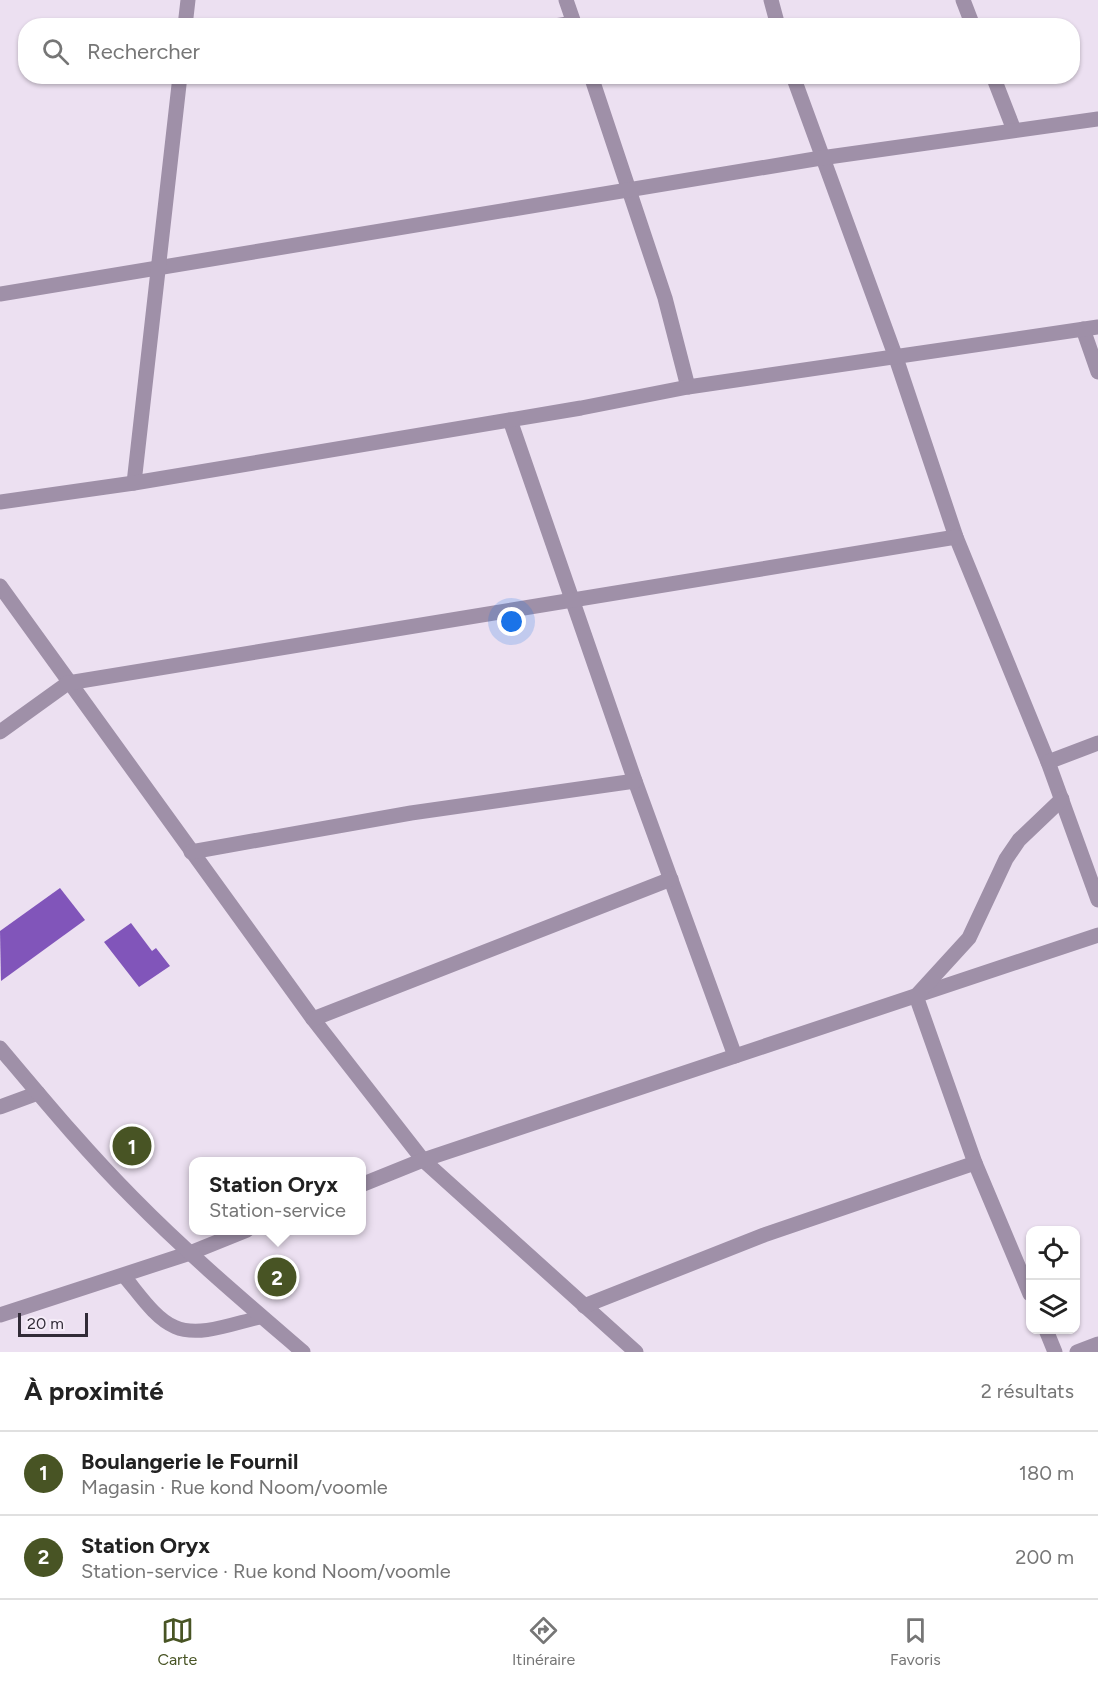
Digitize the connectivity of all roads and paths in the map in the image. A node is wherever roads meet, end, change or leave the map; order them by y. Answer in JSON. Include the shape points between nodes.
{"nodes":[{"id":1,"x":188,"y":0,"type":"edge"},
{"id":2,"x":566,"y":0,"type":"edge"},
{"id":3,"x":771,"y":0,"type":"edge"},
{"id":4,"x":963,"y":0,"type":"edge"},
{"id":5,"x":186,"y":18,"type":"edge"},
{"id":6,"x":572,"y":18,"type":"edge"},
{"id":7,"x":776,"y":18,"type":"edge"},
{"id":8,"x":970,"y":18,"type":"edge"},
{"id":9,"x":179,"y":84,"type":"edge"},
{"id":10,"x":594,"y":84,"type":"edge"},
{"id":11,"x":796,"y":84,"type":"edge"},
{"id":12,"x":996,"y":84,"type":"edge"},
{"id":13,"x":1098,"y":119,"type":"edge"},
{"id":14,"x":1014,"y":130,"type":"junction"},
{"id":15,"x":821,"y":158,"type":"junction"},
{"id":16,"x":628,"y":189,"type":"junction"},
{"id":17,"x":158,"y":269,"type":"junction"},
{"id":18,"x":0,"y":294,"type":"edge"},
{"id":19,"x":1090,"y":328,"type":"edge"},
{"id":20,"x":895,"y":355,"type":"junction"},
{"id":21,"x":1098,"y":372,"type":"edge"},
{"id":22,"x":688,"y":387,"type":"junction"},
{"id":23,"x":510,"y":420,"type":"junction"},
{"id":24,"x":134,"y":483,"type":"junction"},
{"id":25,"x":0,"y":502,"type":"edge"},
{"id":26,"x":956,"y":537,"type":"junction"},
{"id":27,"x":0,"y":586,"type":"edge"},
{"id":28,"x":573,"y":600,"type":"junction"},
{"id":29,"x":68,"y":682,"type":"junction"},
{"id":30,"x":0,"y":732,"type":"edge"},
{"id":31,"x":1098,"y":743,"type":"edge"},
{"id":32,"x":1048,"y":762,"type":"junction"},
{"id":33,"x":635,"y":781,"type":"junction"},
{"id":34,"x":1062,"y":799,"type":"junction"},
{"id":35,"x":191,"y":852,"type":"junction"},
{"id":36,"x":671,"y":879,"type":"junction"},
{"id":37,"x":1098,"y":900,"type":"edge"},
{"id":38,"x":1098,"y":935,"type":"edge"},
{"id":39,"x":916,"y":996,"type":"junction"},
{"id":40,"x":313,"y":1018,"type":"junction"},
{"id":41,"x":0,"y":1048,"type":"edge"},
{"id":42,"x":735,"y":1056,"type":"junction"},
{"id":43,"x":38,"y":1093,"type":"junction"},
{"id":44,"x":0,"y":1107,"type":"edge"},
{"id":45,"x":423,"y":1160,"type":"junction"},
{"id":46,"x":975,"y":1163,"type":"junction"},
{"id":47,"x":366,"y":1183,"type":"edge"},
{"id":48,"x":235,"y":1235,"type":"edge"},
{"id":49,"x":190,"y":1253,"type":"junction"},
{"id":50,"x":123,"y":1275,"type":"junction"},
{"id":51,"x":1026,"y":1284,"type":"edge"},
{"id":52,"x":584,"y":1306,"type":"junction"},
{"id":53,"x":0,"y":1315,"type":"edge"},
{"id":54,"x":261,"y":1317,"type":"junction"},
{"id":55,"x":1048,"y":1334,"type":"edge"},
{"id":56,"x":1098,"y":1344,"type":"edge"},
{"id":57,"x":303,"y":1352,"type":"edge"},
{"id":58,"x":636,"y":1352,"type":"edge"},
{"id":59,"x":1055,"y":1352,"type":"edge"},
{"id":60,"x":1077,"y":1352,"type":"edge"}],
"edges":[{"from":1,"to":5,"type":"street"},
{"from":2,"to":6,"type":"street"},
{"from":3,"to":7,"type":"street"},
{"from":4,"to":8,"type":"street"},
{"from":9,"to":17,"type":"street"},
{"from":10,"to":16,"type":"street"},
{"from":11,"to":15,"type":"street"},
{"from":12,"to":14,"type":"street"},
{"from":13,"to":14,"type":"street"},
{"from":14,"to":15,"type":"street"},
{"from":15,"to":16,"type":"street"},
{"from":15,"to":20,"type":"street"},
{"from":16,"to":17,"type":"street"},
{"from":16,"to":22,"type":"street","via":[[665,298]]},
{"from":17,"to":18,"type":"street"},
{"from":17,"to":24,"type":"street"},
{"from":19,"to":20,"type":"street"},
{"from":19,"to":21,"type":"street"},
{"from":20,"to":22,"type":"street"},
{"from":20,"to":26,"type":"street"},
{"from":22,"to":23,"type":"street"},
{"from":23,"to":24,"type":"street"},
{"from":23,"to":28,"type":"street"},
{"from":24,"to":25,"type":"street"},
{"from":26,"to":28,"type":"street"},
{"from":26,"to":32,"type":"street"},
{"from":27,"to":29,"type":"street"},
{"from":28,"to":29,"type":"street"},
{"from":28,"to":33,"type":"street"},
{"from":29,"to":30,"type":"street"},
{"from":29,"to":35,"type":"street"},
{"from":31,"to":32,"type":"street"},
{"from":32,"to":34,"type":"street"},
{"from":33,"to":35,"type":"street","via":[[411,813]]},
{"from":33,"to":36,"type":"street"},
{"from":34,"to":37,"type":"street"},
{"from":34,"to":39,"type":"street","via":[[1019,840],[969,938]]},
{"from":35,"to":40,"type":"street"},
{"from":36,"to":40,"type":"street"},
{"from":36,"to":42,"type":"street"},
{"from":38,"to":39,"type":"street"},
{"from":39,"to":42,"type":"street"},
{"from":39,"to":46,"type":"street"},
{"from":40,"to":45,"type":"street"},
{"from":41,"to":43,"type":"street"},
{"from":42,"to":45,"type":"street"},
{"from":43,"to":44,"type":"street"},
{"from":43,"to":49,"type":"street","via":[[118,1183]]},
{"from":45,"to":47,"type":"street"},
{"from":45,"to":52,"type":"street"},
{"from":46,"to":51,"type":"street"},
{"from":46,"to":52,"type":"street","via":[[764,1235]]},
{"from":48,"to":49,"type":"street"},
{"from":49,"to":50,"type":"street"},
{"from":49,"to":54,"type":"street"},
{"from":50,"to":53,"type":"street"},
{"from":50,"to":54,"type":"lane","via":[[155,1311],[176,1327],[200,1331]]},
{"from":52,"to":58,"type":"street"},
{"from":54,"to":57,"type":"street"},
{"from":55,"to":59,"type":"street"},
{"from":56,"to":60,"type":"street"}]}
